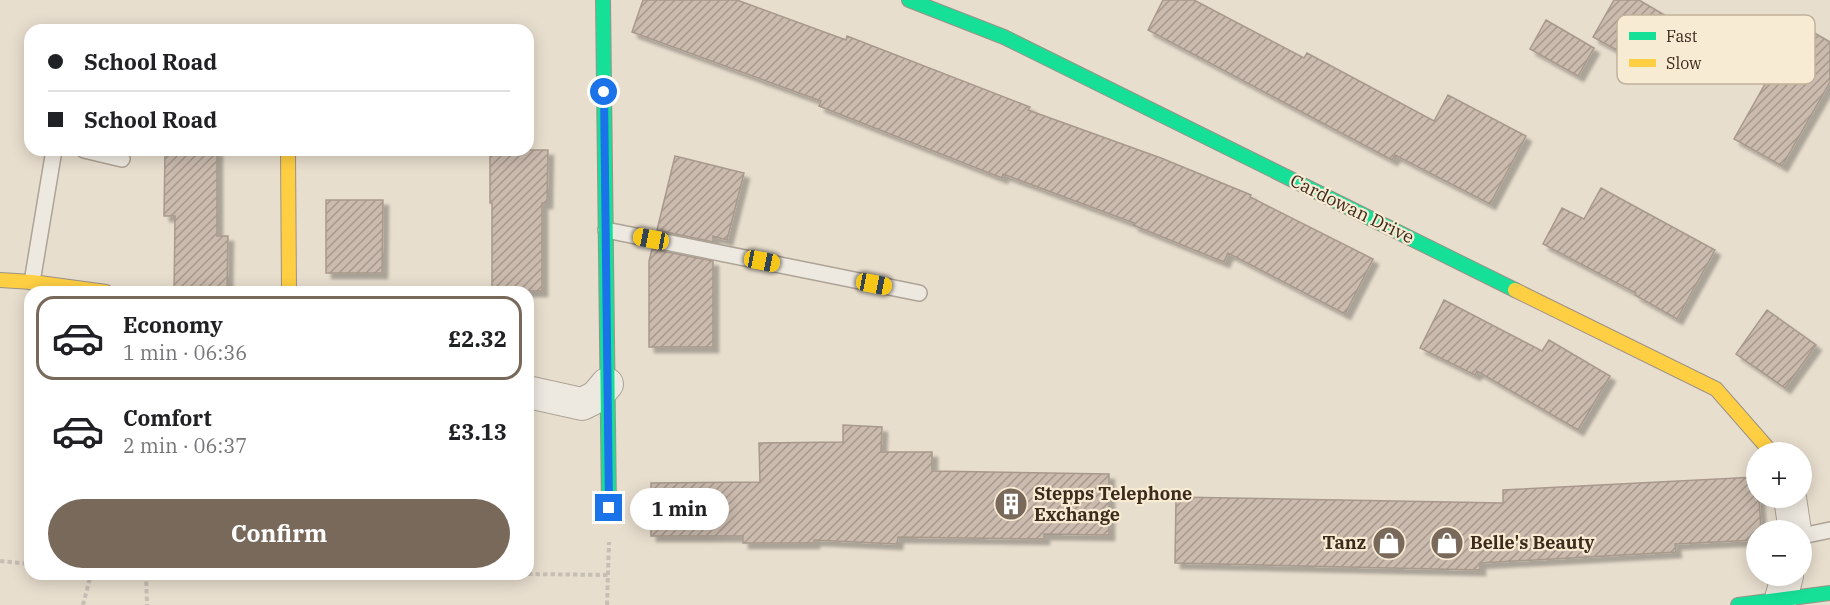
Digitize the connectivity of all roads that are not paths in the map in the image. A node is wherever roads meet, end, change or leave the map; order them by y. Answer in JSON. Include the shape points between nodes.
{"nodes":[{"id":1,"x":603,"y":0,"type":"edge"},
{"id":2,"x":909,"y":0,"type":"edge"},
{"id":3,"x":53,"y":156,"type":"edge"},
{"id":4,"x":109,"y":156,"type":"edge"},
{"id":5,"x":288,"y":156,"type":"edge"},
{"id":6,"x":122,"y":159,"type":"dead end"},
{"id":7,"x":606,"y":230,"type":"junction"},
{"id":8,"x":0,"y":280,"type":"edge"},
{"id":9,"x":32,"y":282,"type":"junction"},
{"id":10,"x":62,"y":286,"type":"edge"},
{"id":11,"x":289,"y":286,"type":"edge"},
{"id":12,"x":919,"y":293,"type":"dead end"},
{"id":13,"x":607,"y":384,"type":"junction"},
{"id":14,"x":534,"y":393,"type":"edge"},
{"id":15,"x":1762,"y":442,"type":"edge"},
{"id":16,"x":609,"y":508,"type":"road end"},
{"id":17,"x":1830,"y":530,"type":"edge"},
{"id":18,"x":1812,"y":534,"type":"edge"},
{"id":19,"x":1783,"y":593,"type":"edge"},
{"id":20,"x":1830,"y":593,"type":"edge"},
{"id":21,"x":1738,"y":605,"type":"edge"}],
"edges":[{"from":1,"to":7,"type":"street"},
{"from":2,"to":15,"type":"street","name":"Cardowan Drive","via":[[1004,37],[1716,389]]},
{"from":3,"to":9,"type":"lane"},
{"from":4,"to":6,"type":"lane"},
{"from":5,"to":11,"type":"street"},
{"from":7,"to":12,"type":"lane"},
{"from":7,"to":13,"type":"street"},
{"from":8,"to":9,"type":"street"},
{"from":9,"to":10,"type":"street"},
{"from":13,"to":14,"type":"street","via":[[596,397],[582,404]]},
{"from":13,"to":16,"type":"street"},
{"from":17,"to":18,"type":"lane"},
{"from":19,"to":20,"type":"street"},
{"from":19,"to":21,"type":"street"}]}
